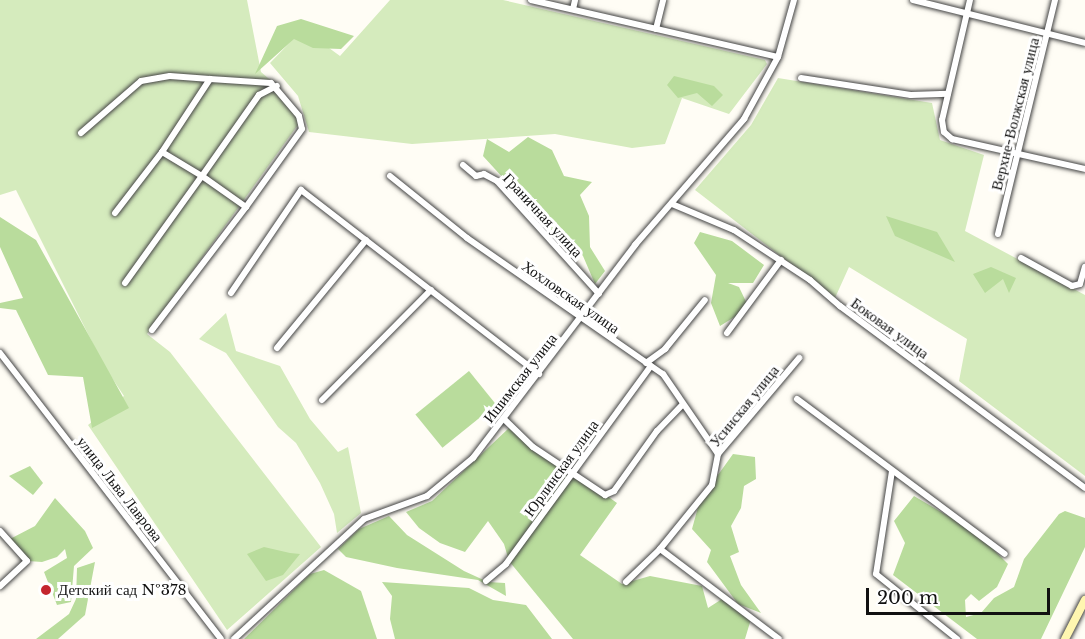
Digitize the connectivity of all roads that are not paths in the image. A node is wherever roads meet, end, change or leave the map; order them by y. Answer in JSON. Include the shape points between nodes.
{"nodes":[{"id":1,"x":531,"y":0,"type":"edge"},
{"id":2,"x":575,"y":0,"type":"edge"},
{"id":3,"x":663,"y":0,"type":"edge"},
{"id":4,"x":794,"y":0,"type":"edge"},
{"id":5,"x":913,"y":0,"type":"edge"},
{"id":6,"x":970,"y":0,"type":"edge"},
{"id":7,"x":1055,"y":0,"type":"edge"},
{"id":8,"x":573,"y":9,"type":"junction"},
{"id":9,"x":969,"y":12,"type":"junction"},
{"id":10,"x":656,"y":29,"type":"junction"},
{"id":11,"x":1047,"y":33,"type":"junction"},
{"id":12,"x":1085,"y":43,"type":"edge"},
{"id":13,"x":778,"y":57,"type":"junction"},
{"id":14,"x":801,"y":78,"type":"dead end"},
{"id":15,"x":210,"y":79,"type":"junction"},
{"id":16,"x":277,"y":86,"type":"junction"},
{"id":17,"x":948,"y":94,"type":"junction"},
{"id":18,"x":81,"y":134,"type":"dead end"},
{"id":19,"x":162,"y":152,"type":"junction"},
{"id":20,"x":1017,"y":153,"type":"junction"},
{"id":21,"x":463,"y":165,"type":"dead end"},
{"id":22,"x":1085,"y":169,"type":"edge"},
{"id":23,"x":202,"y":176,"type":"junction"},
{"id":24,"x":390,"y":176,"type":"dead end"},
{"id":25,"x":672,"y":204,"type":"junction"},
{"id":26,"x":246,"y":207,"type":"junction"},
{"id":27,"x":115,"y":213,"type":"dead end"},
{"id":28,"x":998,"y":234,"type":"dead end"},
{"id":29,"x":366,"y":240,"type":"junction"},
{"id":30,"x":1021,"y":258,"type":"dead end"},
{"id":31,"x":781,"y":261,"type":"junction"},
{"id":32,"x":1085,"y":267,"type":"edge"},
{"id":33,"x":125,"y":283,"type":"dead end"},
{"id":34,"x":431,"y":290,"type":"junction"},
{"id":35,"x":231,"y":293,"type":"dead end"},
{"id":36,"x":599,"y":294,"type":"junction"},
{"id":37,"x":705,"y":300,"type":"dead end"},
{"id":38,"x":581,"y":319,"type":"junction"},
{"id":39,"x":152,"y":330,"type":"dead end"},
{"id":40,"x":728,"y":333,"type":"dead end"},
{"id":41,"x":277,"y":348,"type":"dead end"},
{"id":42,"x":0,"y":353,"type":"edge"},
{"id":43,"x":799,"y":358,"type":"dead end"},
{"id":44,"x":648,"y":365,"type":"junction"},
{"id":45,"x":540,"y":374,"type":"junction"},
{"id":46,"x":797,"y":399,"type":"dead end"},
{"id":47,"x":322,"y":400,"type":"dead end"},
{"id":48,"x":682,"y":405,"type":"junction"},
{"id":49,"x":504,"y":419,"type":"junction"},
{"id":50,"x":718,"y":454,"type":"junction"},
{"id":51,"x":892,"y":471,"type":"junction"},
{"id":52,"x":572,"y":472,"type":"junction"},
{"id":53,"x":1085,"y":488,"type":"edge"},
{"id":54,"x":0,"y":531,"type":"edge"},
{"id":55,"x":660,"y":549,"type":"junction"},
{"id":56,"x":1005,"y":554,"type":"dead end"},
{"id":57,"x":486,"y":581,"type":"dead end"},
{"id":58,"x":626,"y":582,"type":"dead end"},
{"id":59,"x":0,"y":586,"type":"edge"},
{"id":60,"x":1085,"y":600,"type":"edge"},
{"id":61,"x":221,"y":639,"type":"edge"},
{"id":62,"x":234,"y":639,"type":"edge"},
{"id":63,"x":779,"y":639,"type":"edge"},
{"id":64,"x":957,"y":639,"type":"edge"},
{"id":65,"x":1065,"y":639,"type":"edge"}],
"edges":[{"from":1,"to":8,"type":"street"},
{"from":2,"to":8,"type":"street"},
{"from":3,"to":10,"type":"street"},
{"from":4,"to":13,"type":"street","name":"Ишимская улица"},
{"from":5,"to":9,"type":"street"},
{"from":6,"to":9,"type":"street"},
{"from":7,"to":11,"type":"street","name":"Верхне-Волжская улица"},
{"from":8,"to":10,"type":"street"},
{"from":9,"to":11,"type":"street"},
{"from":9,"to":17,"type":"street"},
{"from":10,"to":13,"type":"street"},
{"from":11,"to":12,"type":"street"},
{"from":11,"to":20,"type":"street","name":"Верхне-Волжская улица"},
{"from":13,"to":25,"type":"street","name":"Ишимская улица","via":[[744,119]]},
{"from":14,"to":17,"type":"street","via":[[911,95]]},
{"from":15,"to":16,"type":"street"},
{"from":15,"to":18,"type":"street","via":[[170,76],[141,81]]},
{"from":15,"to":19,"type":"street"},
{"from":16,"to":23,"type":"street","via":[[259,95]]},
{"from":16,"to":26,"type":"street","via":[[299,116],[302,129]]},
{"from":17,"to":20,"type":"street","via":[[942,120],[944,132],[952,139]]},
{"from":19,"to":23,"type":"street"},
{"from":19,"to":27,"type":"street"},
{"from":20,"to":22,"type":"street"},
{"from":20,"to":28,"type":"street","name":"Верхне-Волжская улица"},
{"from":21,"to":36,"type":"street","name":"Граничная улица","via":[[476,176],[484,174],[497,181]]},
{"from":23,"to":26,"type":"street"},
{"from":23,"to":33,"type":"street"},
{"from":24,"to":38,"type":"street","name":"Хохловская улица","via":[[467,238]]},
{"from":25,"to":31,"type":"street","name":"Боковая улица","via":[[734,230]]},
{"from":25,"to":36,"type":"street","name":"Ишимская улица"},
{"from":26,"to":39,"type":"street"},
{"from":29,"to":34,"type":"street"},
{"from":29,"to":35,"type":"street","via":[[301,190]]},
{"from":29,"to":41,"type":"street"},
{"from":30,"to":32,"type":"street","via":[[1067,285],[1076,286]]},
{"from":31,"to":40,"type":"street"},
{"from":31,"to":53,"type":"street","name":"Боковая улица"},
{"from":34,"to":45,"type":"street"},
{"from":34,"to":47,"type":"street"},
{"from":36,"to":38,"type":"street","name":"Ишимская улица"},
{"from":37,"to":44,"type":"street","name":"Юрлинская улица"},
{"from":38,"to":44,"type":"street","name":"Хохловская улица"},
{"from":38,"to":45,"type":"street","name":"Ишимская улица"},
{"from":42,"to":61,"type":"street","name":"улица Льва Лаврова"},
{"from":43,"to":50,"type":"street","name":"Усинская улица"},
{"from":44,"to":48,"type":"street","name":"Хохловская улица","via":[[675,388]]},
{"from":44,"to":52,"type":"street","name":"Юрлинская улица"},
{"from":45,"to":49,"type":"street","name":"Ишимская улица"},
{"from":46,"to":51,"type":"street"},
{"from":48,"to":50,"type":"street","name":"Хохловская улица","via":[[711,438]]},
{"from":48,"to":52,"type":"street","via":[[657,430],[614,491],[601,494]]},
{"from":49,"to":52,"type":"street","via":[[533,447]]},
{"from":49,"to":62,"type":"street","name":"Ишимская улица","via":[[473,458],[426,496],[364,519]]},
{"from":50,"to":55,"type":"street","name":"Усинская улица","via":[[711,485]]},
{"from":51,"to":56,"type":"street"},
{"from":51,"to":64,"type":"street","via":[[876,574]]},
{"from":52,"to":57,"type":"street","name":"Юрлинская улица","via":[[506,564]]},
{"from":54,"to":59,"type":"street","via":[[27,561]]},
{"from":55,"to":58,"type":"street","name":"Усинская улица"},
{"from":55,"to":63,"type":"street"},
{"from":60,"to":65,"type":"main road"}]}
